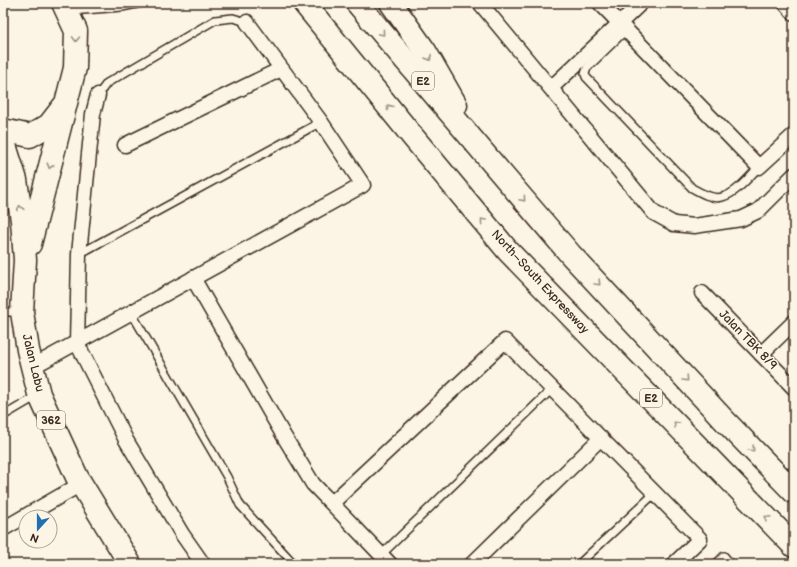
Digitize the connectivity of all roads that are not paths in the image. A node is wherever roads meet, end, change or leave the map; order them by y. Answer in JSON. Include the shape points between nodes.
{"nodes":[{"id":1,"x":142,"y":3,"type":"edge"},
{"id":2,"x":304,"y":3,"type":"edge"},
{"id":3,"x":357,"y":3,"type":"edge"},
{"id":4,"x":391,"y":3,"type":"edge"},
{"id":5,"x":480,"y":3,"type":"edge"},
{"id":6,"x":600,"y":3,"type":"edge"},
{"id":7,"x":641,"y":3,"type":"edge"},
{"id":8,"x":785,"y":3,"type":"edge"},
{"id":9,"x":65,"y":7,"type":"edge"},
{"id":10,"x":794,"y":13,"type":"edge"},
{"id":11,"x":247,"y":22,"type":"joint"},
{"id":12,"x":623,"y":27,"type":"junction"},
{"id":13,"x":282,"y":69,"type":"junction"},
{"id":14,"x":551,"y":88,"type":"junction"},
{"id":15,"x":98,"y":95,"type":"joint"},
{"id":16,"x":66,"y":102,"type":"junction"},
{"id":17,"x":321,"y":122,"type":"junction"},
{"id":18,"x":3,"y":130,"type":"edge"},
{"id":19,"x":794,"y":134,"type":"edge"},
{"id":20,"x":3,"y":139,"type":"edge"},
{"id":21,"x":125,"y":145,"type":"dead end"},
{"id":22,"x":488,"y":159,"type":"junction"},
{"id":23,"x":759,"y":168,"type":"junction"},
{"id":24,"x":794,"y":175,"type":"edge"},
{"id":25,"x":79,"y":254,"type":"junction"},
{"id":26,"x":25,"y":260,"type":"junction"},
{"id":27,"x":193,"y":278,"type":"junction"},
{"id":28,"x":702,"y":293,"type":"dead end"},
{"id":29,"x":12,"y":312,"type":"edge"},
{"id":30,"x":131,"y":312,"type":"junction"},
{"id":31,"x":794,"y":322,"type":"edge"},
{"id":32,"x":77,"y":343,"type":"junction"},
{"id":33,"x":761,"y":354,"type":"junction"},
{"id":34,"x":32,"y":367,"type":"junction"},
{"id":35,"x":794,"y":388,"type":"edge"},
{"id":36,"x":552,"y":389,"type":"junction"},
{"id":37,"x":39,"y":394,"type":"junction"},
{"id":38,"x":3,"y":416,"type":"edge"},
{"id":39,"x":601,"y":438,"type":"junction"},
{"id":40,"x":81,"y":484,"type":"junction"},
{"id":41,"x":794,"y":492,"type":"edge"},
{"id":42,"x":655,"y":493,"type":"junction"},
{"id":43,"x":332,"y":504,"type":"junction"},
{"id":44,"x":3,"y":529,"type":"edge"},
{"id":45,"x":794,"y":546,"type":"edge"},
{"id":46,"x":385,"y":559,"type":"edge"},
{"id":47,"x":130,"y":564,"type":"edge"},
{"id":48,"x":203,"y":564,"type":"edge"},
{"id":49,"x":294,"y":564,"type":"edge"},
{"id":50,"x":472,"y":564,"type":"edge"},
{"id":51,"x":579,"y":564,"type":"edge"},
{"id":52,"x":674,"y":564,"type":"edge"},
{"id":53,"x":716,"y":564,"type":"edge"},
{"id":54,"x":731,"y":564,"type":"edge"}],
"edges":[{"from":1,"to":9,"type":"lane","via":[[122,7]]},
{"from":45,"to":2,"type":"main road","name":"North–South Expressway","number":"E2","one_way":true,"via":[[508,251]]},
{"from":3,"to":22,"type":"main road","number":"E2","one_way":true},
{"from":4,"to":22,"type":"main road","one_way":true,"via":[[425,51]]},
{"from":5,"to":14,"type":"street"},
{"from":6,"to":12,"type":"street"},
{"from":7,"to":12,"type":"street"},
{"from":8,"to":10,"type":"street"},
{"from":9,"to":16,"type":"main road","name":"Jalan Labu","number":"362","one_way":true,"via":[[76,31],[75,68]]},
{"from":11,"to":13,"type":"street"},
{"from":11,"to":15,"type":"lane","via":[[233,18],[215,20],[107,83]]},
{"from":12,"to":14,"type":"street"},
{"from":12,"to":23,"type":"street"},
{"from":12,"to":23,"type":"lane","via":[[587,68],[586,77],[692,188],[704,195],[721,198],[734,192]]},
{"from":13,"to":17,"type":"street"},
{"from":13,"to":21,"type":"street"},
{"from":14,"to":24,"type":"street","via":[[654,213],[674,224],[694,226],[741,219],[758,211]]},
{"from":15,"to":25,"type":"street","via":[[93,114]]},
{"from":16,"to":18,"type":"main road","via":[[49,125],[30,136]]},
{"from":16,"to":26,"type":"main road","name":"Jalan Labu","number":"362","one_way":true},
{"from":17,"to":25,"type":"lane"},
{"from":17,"to":27,"type":"street","via":[[363,184]]},
{"from":19,"to":23,"type":"street"},
{"from":26,"to":20,"type":"main road","name":"Jalan Labu","number":"362","one_way":true,"via":[[16,180]]},
{"from":22,"to":41,"type":"main road","number":"E2","one_way":true,"via":[[571,255]]},
{"from":25,"to":32,"type":"street"},
{"from":26,"to":29,"type":"main road","name":"Jalan Labu","number":"362"},
{"from":27,"to":30,"type":"street"},
{"from":27,"to":43,"type":"street","via":[[313,484]]},
{"from":28,"to":33,"type":"street","name":"Jalan TBK 8/9"},
{"from":29,"to":34,"type":"main road","name":"Jalan Labu","number":"362","via":[[28,350]]},
{"from":30,"to":32,"type":"street"},
{"from":30,"to":49,"type":"lane","via":[[227,477],[240,505]]},
{"from":31,"to":33,"type":"street"},
{"from":32,"to":34,"type":"street"},
{"from":32,"to":48,"type":"street","via":[[126,440],[182,534]]},
{"from":33,"to":35,"type":"street","name":"Jalan TBK 8/9"},
{"from":34,"to":37,"type":"main road","name":"Jalan Labu","number":"362"},
{"from":36,"to":39,"type":"street"},
{"from":36,"to":43,"type":"street","via":[[505,341]]},
{"from":36,"to":46,"type":"lane"},
{"from":37,"to":38,"type":"lane"},
{"from":37,"to":40,"type":"main road","name":"Jalan Labu","number":"362"},
{"from":39,"to":42,"type":"street"},
{"from":39,"to":50,"type":"street"},
{"from":40,"to":44,"type":"street"},
{"from":40,"to":47,"type":"main road","name":"Jalan Labu","number":"362"},
{"from":42,"to":51,"type":"lane"},
{"from":42,"to":52,"type":"street","via":[[700,539]]},
{"from":43,"to":46,"type":"street"},
{"from":53,"to":54,"type":"lane","via":[[724,556]]}]}
